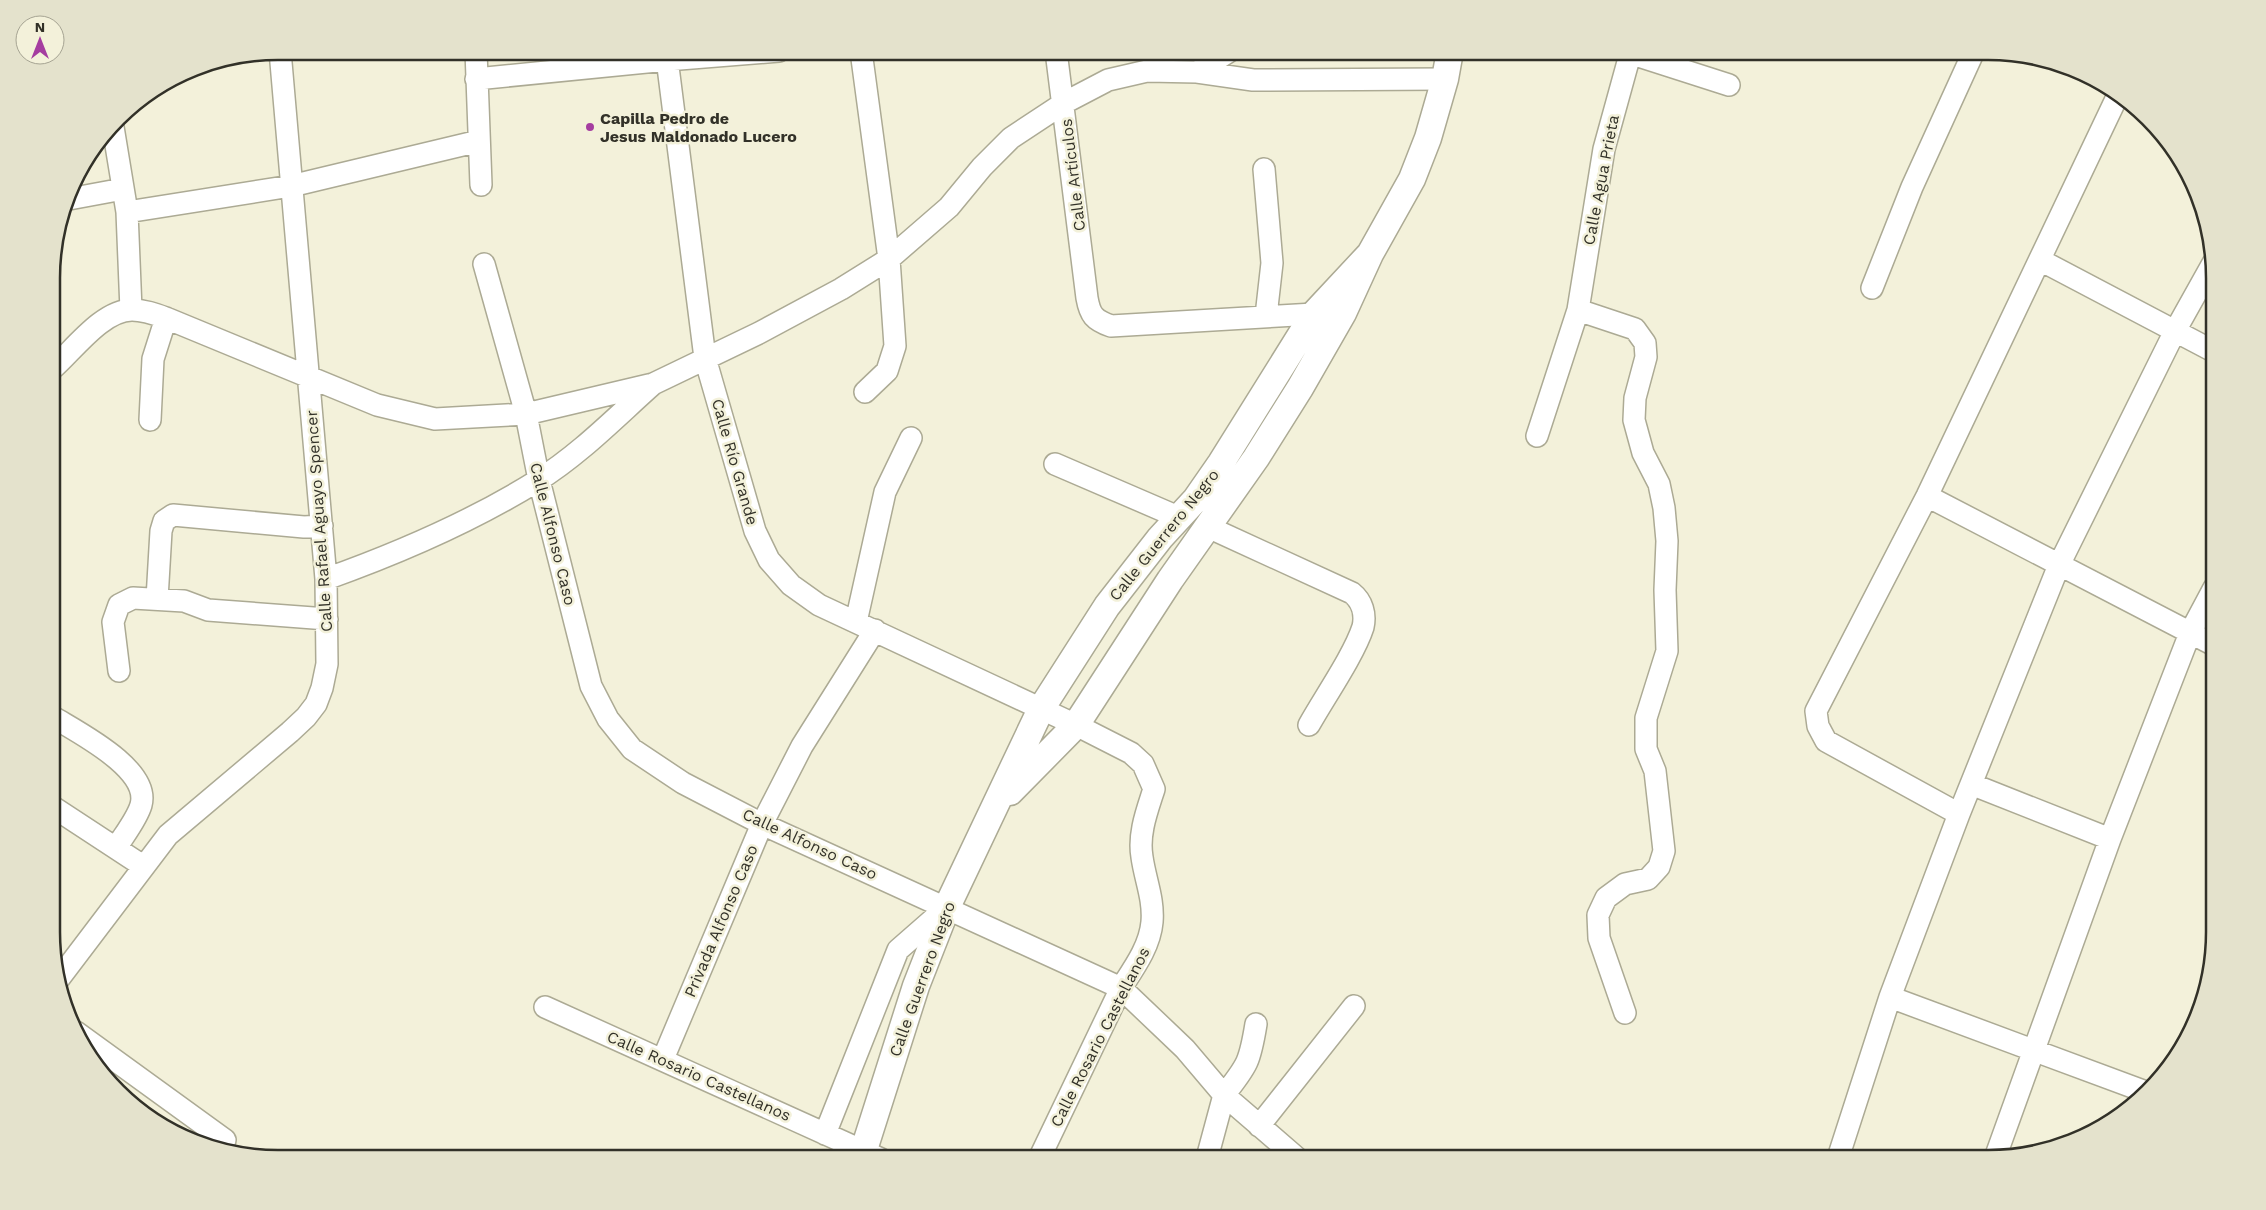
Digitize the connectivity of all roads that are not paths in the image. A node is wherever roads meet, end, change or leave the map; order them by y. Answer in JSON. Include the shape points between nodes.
{"nodes":[{"id":1,"x":281,"y":60,"type":"edge"},
{"id":2,"x":476,"y":60,"type":"edge"},
{"id":3,"x":626,"y":60,"type":"edge"},
{"id":4,"x":667,"y":60,"type":"edge"},
{"id":5,"x":862,"y":60,"type":"edge"},
{"id":6,"x":1057,"y":60,"type":"edge"},
{"id":7,"x":1216,"y":60,"type":"edge"},
{"id":8,"x":1448,"y":60,"type":"edge"},
{"id":9,"x":1626,"y":60,"type":"edge"},
{"id":10,"x":1652,"y":60,"type":"edge"},
{"id":11,"x":1970,"y":60,"type":"edge"},
{"id":12,"x":1197,"y":72,"type":"junction"},
{"id":13,"x":476,"y":79,"type":"junction"},
{"id":14,"x":1445,"y":79,"type":"junction"},
{"id":15,"x":1729,"y":85,"type":"dead end"},
{"id":16,"x":2115,"y":101,"type":"edge"},
{"id":17,"x":1064,"y":103,"type":"junction"},
{"id":18,"x":114,"y":134,"type":"edge"},
{"id":19,"x":479,"y":141,"type":"junction"},
{"id":20,"x":1264,"y":169,"type":"dead end"},
{"id":21,"x":480,"y":185,"type":"dead end"},
{"id":22,"x":291,"y":186,"type":"junction"},
{"id":23,"x":123,"y":189,"type":"junction"},
{"id":24,"x":76,"y":198,"type":"edge"},
{"id":25,"x":127,"y":212,"type":"junction"},
{"id":26,"x":1370,"y":254,"type":"junction"},
{"id":27,"x":889,"y":259,"type":"junction"},
{"id":28,"x":2040,"y":260,"type":"junction"},
{"id":29,"x":484,"y":264,"type":"dead end"},
{"id":30,"x":2206,"y":276,"type":"edge"},
{"id":31,"x":1872,"y":288,"type":"dead end"},
{"id":32,"x":131,"y":310,"type":"junction"},
{"id":33,"x":1578,"y":310,"type":"junction"},
{"id":34,"x":1314,"y":314,"type":"junction"},
{"id":35,"x":1266,"y":316,"type":"junction"},
{"id":36,"x":166,"y":318,"type":"junction"},
{"id":37,"x":2175,"y":331,"type":"junction"},
{"id":38,"x":2206,"y":347,"type":"edge"},
{"id":39,"x":705,"y":358,"type":"junction"},
{"id":40,"x":60,"y":362,"type":"edge"},
{"id":41,"x":310,"y":377,"type":"junction"},
{"id":42,"x":653,"y":384,"type":"junction"},
{"id":43,"x":866,"y":392,"type":"dead end"},
{"id":44,"x":526,"y":414,"type":"junction"},
{"id":45,"x":150,"y":420,"type":"dead end"},
{"id":46,"x":1537,"y":436,"type":"dead end"},
{"id":47,"x":911,"y":438,"type":"dead end"},
{"id":48,"x":1055,"y":464,"type":"dead end"},
{"id":49,"x":539,"y":480,"type":"junction"},
{"id":50,"x":1927,"y":496,"type":"junction"},
{"id":51,"x":1178,"y":517,"type":"junction"},
{"id":52,"x":322,"y":526,"type":"junction"},
{"id":53,"x":1208,"y":528,"type":"junction"},
{"id":54,"x":2059,"y":565,"type":"junction"},
{"id":55,"x":326,"y":579,"type":"junction"},
{"id":56,"x":157,"y":599,"type":"junction"},
{"id":57,"x":2206,"y":603,"type":"edge"},
{"id":58,"x":327,"y":619,"type":"junction"},
{"id":59,"x":866,"y":626,"type":"junction"},
{"id":60,"x":2190,"y":633,"type":"junction"},
{"id":61,"x":2206,"y":641,"type":"edge"},
{"id":62,"x":119,"y":671,"type":"dead end"},
{"id":63,"x":1041,"y":709,"type":"junction"},
{"id":64,"x":60,"y":721,"type":"edge"},
{"id":65,"x":1076,"y":725,"type":"junction"},
{"id":66,"x":1309,"y":725,"type":"dead end"},
{"id":67,"x":1971,"y":784,"type":"junction"},
{"id":68,"x":998,"y":805,"type":"junction"},
{"id":69,"x":60,"y":812,"type":"edge"},
{"id":70,"x":1959,"y":814,"type":"junction"},
{"id":71,"x":762,"y":824,"type":"junction"},
{"id":72,"x":2110,"y":839,"type":"junction"},
{"id":73,"x":116,"y":848,"type":"junction"},
{"id":74,"x":144,"y":866,"type":"junction"},
{"id":75,"x":947,"y":907,"type":"junction"},
{"id":76,"x":64,"y":972,"type":"edge"},
{"id":77,"x":1121,"y":988,"type":"junction"},
{"id":78,"x":1890,"y":997,"type":"junction"},
{"id":79,"x":1354,"y":1006,"type":"dead end"},
{"id":80,"x":545,"y":1007,"type":"dead end"},
{"id":81,"x":1625,"y":1013,"type":"dead end"},
{"id":82,"x":1256,"y":1024,"type":"dead end"},
{"id":83,"x":90,"y":1042,"type":"edge"},
{"id":84,"x":2034,"y":1050,"type":"junction"},
{"id":85,"x":663,"y":1059,"type":"junction"},
{"id":86,"x":2139,"y":1089,"type":"edge"},
{"id":87,"x":1224,"y":1095,"type":"junction"},
{"id":88,"x":1259,"y":1126,"type":"junction"},
{"id":89,"x":825,"y":1134,"type":"junction"},
{"id":90,"x":225,"y":1140,"type":"dead end"},
{"id":91,"x":856,"y":1150,"type":"edge"},
{"id":92,"x":870,"y":1150,"type":"edge"},
{"id":93,"x":1043,"y":1150,"type":"edge"},
{"id":94,"x":1209,"y":1150,"type":"edge"},
{"id":95,"x":1288,"y":1150,"type":"edge"},
{"id":96,"x":1841,"y":1150,"type":"edge"},
{"id":97,"x":1998,"y":1150,"type":"edge"}],
"edges":[{"from":1,"to":22,"type":"street","name":"Calle Rafael Aguayo Spencer"},
{"from":2,"to":13,"type":"street"},
{"from":3,"to":13,"type":"street"},
{"from":4,"to":39,"type":"street","name":"Calle Río Grande"},
{"from":5,"to":27,"type":"street"},
{"from":6,"to":17,"type":"street","name":"Calle Artículos"},
{"from":7,"to":12,"type":"street"},
{"from":8,"to":14,"type":"street","name":"Calle Guerrero Negro"},
{"from":9,"to":33,"type":"street","name":"Calle Agua Prieta","via":[[1604,149]]},
{"from":10,"to":15,"type":"street"},
{"from":11,"to":31,"type":"street","via":[[1912,187]]},
{"from":12,"to":14,"type":"street","via":[[1253,80]]},
{"from":12,"to":17,"type":"street","via":[[1147,70],[1108,80]]},
{"from":13,"to":19,"type":"street"},
{"from":14,"to":26,"type":"street","name":"Calle Guerrero Negro","via":[[1412,179]]},
{"from":16,"to":28,"type":"street"},
{"from":17,"to":27,"type":"street","via":[[1011,138],[949,207]]},
{"from":17,"to":35,"type":"street","name":"Calle Artículos","via":[[1090,314],[1097,321],[1111,326]]},
{"from":18,"to":23,"type":"street"},
{"from":19,"to":21,"type":"street"},
{"from":19,"to":22,"type":"street"},
{"from":20,"to":35,"type":"street","via":[[1272,263]]},
{"from":22,"to":25,"type":"street"},
{"from":22,"to":41,"type":"street","name":"Calle Rafael Aguayo Spencer"},
{"from":23,"to":24,"type":"street"},
{"from":23,"to":25,"type":"street"},
{"from":25,"to":32,"type":"street"},
{"from":26,"to":34,"type":"street","name":"Calle Guerrero Negro"},
{"from":26,"to":53,"type":"street","name":"Calle Guerrero Negro","via":[[1343,313],[1300,388]]},
{"from":27,"to":39,"type":"street","via":[[759,334]]},
{"from":27,"to":43,"type":"street","via":[[895,346],[887,371]]},
{"from":28,"to":37,"type":"street"},
{"from":28,"to":50,"type":"street"},
{"from":29,"to":44,"type":"street","name":"Calle Alfonso Caso"},
{"from":30,"to":37,"type":"street"},
{"from":32,"to":36,"type":"street"},
{"from":32,"to":40,"type":"street","via":[[112,315]]},
{"from":33,"to":46,"type":"street","name":"Calle Agua Prieta"},
{"from":33,"to":81,"type":"street","via":[[1635,329],[1645,343],[1646,357],[1634,398],[1634,420],[1643,453],[1659,484],[1667,541],[1667,651],[1646,718],[1646,749],[1655,771],[1664,851],[1659,868],[1648,879],[1625,884],[1606,898],[1598,915],[1598,938]]},
{"from":34,"to":35,"type":"street","name":"Calle Artículos"},
{"from":34,"to":51,"type":"street","name":"Calle Guerrero Negro","via":[[1196,499]]},
{"from":36,"to":41,"type":"street"},
{"from":36,"to":45,"type":"street","via":[[153,359]]},
{"from":37,"to":38,"type":"street"},
{"from":37,"to":54,"type":"street"},
{"from":39,"to":42,"type":"street"},
{"from":39,"to":59,"type":"street","name":"Calle Río Grande","via":[[755,531],[770,560],[791,585],[819,606]]},
{"from":41,"to":44,"type":"street","via":[[376,405],[436,419]]},
{"from":41,"to":52,"type":"street","name":"Calle Rafael Aguayo Spencer"},
{"from":42,"to":44,"type":"street"},
{"from":42,"to":49,"type":"street","via":[[597,435]]},
{"from":44,"to":49,"type":"street","name":"Calle Alfonso Caso"},
{"from":47,"to":59,"type":"street","name":"Privada Alfonso Caso","via":[[885,492]]},
{"from":48,"to":51,"type":"street"},
{"from":49,"to":55,"type":"street","via":[[434,536]]},
{"from":49,"to":71,"type":"street","name":"Calle Alfonso Caso","via":[[591,686],[608,718],[632,749],[683,783]]},
{"from":50,"to":54,"type":"street"},
{"from":50,"to":70,"type":"street","via":[[1816,711],[1818,726],[1826,741]]},
{"from":51,"to":63,"type":"street","name":"Calle Guerrero Negro","via":[[1106,606]]},
{"from":52,"to":55,"type":"street","name":"Calle Rafael Aguayo Spencer"},
{"from":52,"to":56,"type":"street","via":[[173,515],[164,521],[161,531]]},
{"from":53,"to":65,"type":"street","name":"Calle Guerrero Negro","via":[[1170,580]]},
{"from":53,"to":66,"type":"street","via":[[1360,599],[1363,626]]},
{"from":54,"to":60,"type":"street"},
{"from":54,"to":67,"type":"street"},
{"from":55,"to":58,"type":"street","name":"Calle Rafael Aguayo Spencer"},
{"from":56,"to":58,"type":"street","via":[[184,601],[208,610]]},
{"from":56,"to":62,"type":"street","via":[[133,598],[119,606],[112,622]]},
{"from":57,"to":60,"type":"street"},
{"from":58,"to":74,"type":"street","name":"Calle Rafael Aguayo Spencer","via":[[327,664],[322,688],[306,717],[168,835]]},
{"from":59,"to":63,"type":"street","name":"Calle Río Grande"},
{"from":59,"to":71,"type":"street","name":"Privada Alfonso Caso"},
{"from":60,"to":61,"type":"street"},
{"from":60,"to":72,"type":"street"},
{"from":63,"to":65,"type":"street","name":"Calle Rosario Castellanos"},
{"from":63,"to":68,"type":"street","name":"Calle Guerrero Negro"},
{"from":64,"to":73,"type":"street","via":[[116,758],[136,778],[142,793],[141,805]]},
{"from":65,"to":68,"type":"street","name":"Calle Guerrero Negro"},
{"from":65,"to":77,"type":"street","name":"Calle Rosario Castellanos","via":[[1131,753],[1143,764],[1154,789],[1145,819],[1141,856],[1152,922],[1149,938],[1137,964]]},
{"from":67,"to":70,"type":"street"},
{"from":67,"to":72,"type":"street"},
{"from":68,"to":75,"type":"street","name":"Calle Guerrero Negro"},
{"from":69,"to":73,"type":"street"},
{"from":70,"to":78,"type":"street"},
{"from":71,"to":75,"type":"street","name":"Calle Alfonso Caso"},
{"from":71,"to":85,"type":"street","name":"Privada Alfonso Caso"},
{"from":72,"to":84,"type":"street"},
{"from":73,"to":74,"type":"street"},
{"from":74,"to":76,"type":"street","name":"Calle Rafael Aguayo Spencer"},
{"from":75,"to":77,"type":"street","name":"Calle Alfonso Caso"},
{"from":75,"to":89,"type":"street","via":[[898,950]]},
{"from":75,"to":92,"type":"street","name":"Calle Guerrero Negro","via":[[916,986]]},
{"from":77,"to":87,"type":"street","name":"Calle Alfonso Caso","via":[[1185,1049]]},
{"from":77,"to":93,"type":"street","name":"Calle Rosario Castellanos"},
{"from":78,"to":84,"type":"street"},
{"from":78,"to":96,"type":"street"},
{"from":79,"to":88,"type":"street"},
{"from":80,"to":85,"type":"street","name":"Calle Rosario Castellanos"},
{"from":82,"to":87,"type":"street","via":[[1251,1057]]},
{"from":83,"to":90,"type":"street"},
{"from":84,"to":86,"type":"street"},
{"from":84,"to":97,"type":"street"},
{"from":85,"to":89,"type":"street","name":"Calle Rosario Castellanos"},
{"from":87,"to":88,"type":"street","name":"Calle Alfonso Caso"},
{"from":87,"to":94,"type":"street"},
{"from":88,"to":95,"type":"street","name":"Calle Alfonso Caso"},
{"from":89,"to":91,"type":"street","name":"Calle Rosario Castellanos"}]}
